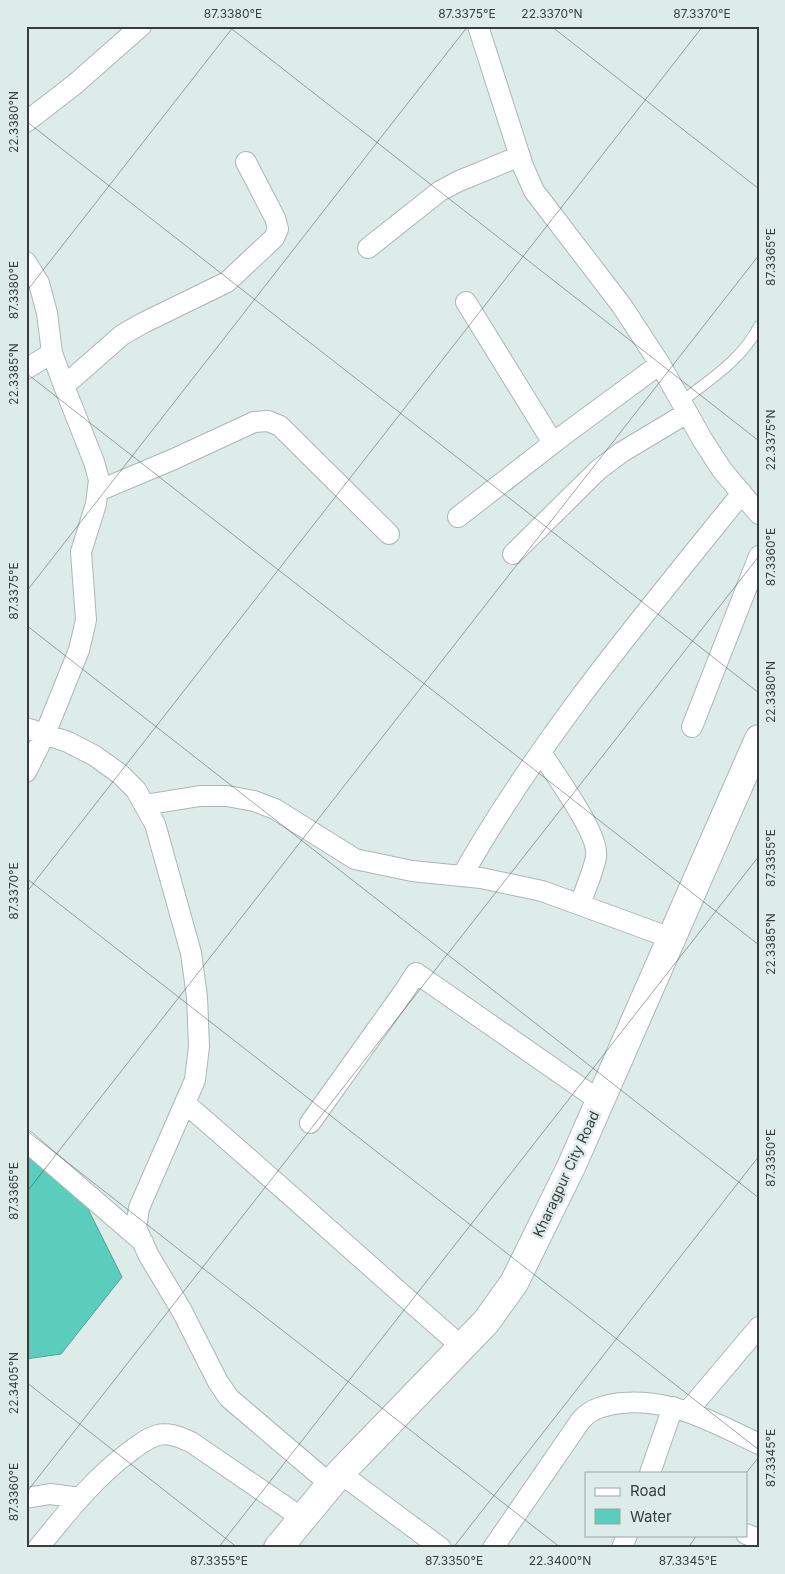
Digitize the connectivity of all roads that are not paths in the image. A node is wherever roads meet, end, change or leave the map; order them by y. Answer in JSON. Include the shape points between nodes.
{"nodes":[{"id":1,"x":141,"y":26,"type":"edge"},
{"id":2,"x":478,"y":26,"type":"edge"},
{"id":3,"x":26,"y":122,"type":"edge"},
{"id":4,"x":520,"y":156,"type":"junction"},
{"id":5,"x":246,"y":162,"type":"dead end"},
{"id":6,"x":368,"y":248,"type":"dead end"},
{"id":7,"x":26,"y":262,"type":"edge"},
{"id":8,"x":466,"y":302,"type":"dead end"},
{"id":9,"x":759,"y":326,"type":"edge"},
{"id":10,"x":52,"y":352,"type":"junction"},
{"id":11,"x":660,"y":364,"type":"junction"},
{"id":12,"x":26,"y":369,"type":"edge"},
{"id":13,"x":64,"y":386,"type":"junction"},
{"id":14,"x":684,"y":408,"type":"junction"},
{"id":15,"x":553,"y":444,"type":"junction"},
{"id":16,"x":98,"y":491,"type":"junction"},
{"id":17,"x":742,"y":493,"type":"junction"},
{"id":18,"x":759,"y":514,"type":"edge"},
{"id":19,"x":458,"y":517,"type":"dead end"},
{"id":20,"x":389,"y":534,"type":"dead end"},
{"id":21,"x":513,"y":554,"type":"dead end"},
{"id":22,"x":759,"y":556,"type":"edge"},
{"id":23,"x":692,"y":727,"type":"dead end"},
{"id":24,"x":36,"y":731,"type":"edge"},
{"id":25,"x":759,"y":739,"type":"edge"},
{"id":26,"x":541,"y":752,"type":"junction"},
{"id":27,"x":26,"y":772,"type":"edge"},
{"id":28,"x":144,"y":805,"type":"junction"},
{"id":29,"x":462,"y":876,"type":"junction"},
{"id":30,"x":580,"y":905,"type":"junction"},
{"id":31,"x":671,"y":938,"type":"junction"},
{"id":32,"x":600,"y":1101,"type":"junction"},
{"id":33,"x":186,"y":1104,"type":"junction"},
{"id":34,"x":310,"y":1123,"type":"dead end"},
{"id":35,"x":26,"y":1141,"type":"edge"},
{"id":36,"x":143,"y":1242,"type":"junction"},
{"id":37,"x":759,"y":1327,"type":"edge"},
{"id":38,"x":461,"y":1346,"type":"junction"},
{"id":39,"x":680,"y":1409,"type":"junction"},
{"id":40,"x":759,"y":1444,"type":"edge"},
{"id":41,"x":650,"y":1472,"type":"edge"},
{"id":42,"x":335,"y":1478,"type":"junction"},
{"id":43,"x":26,"y":1498,"type":"edge"},
{"id":44,"x":80,"y":1498,"type":"junction"},
{"id":45,"x":302,"y":1518,"type":"junction"},
{"id":46,"x":627,"y":1536,"type":"edge"},
{"id":47,"x":38,"y":1548,"type":"edge"},
{"id":48,"x":278,"y":1548,"type":"edge"},
{"id":49,"x":441,"y":1548,"type":"edge"},
{"id":50,"x":493,"y":1548,"type":"edge"},
{"id":51,"x":622,"y":1548,"type":"edge"}],
"edges":[{"from":1,"to":3,"type":"street"},
{"from":2,"to":4,"type":"street"},
{"from":4,"to":6,"type":"street","via":[[440,191]]},
{"from":4,"to":11,"type":"street","via":[[534,190],[622,306]]},
{"from":5,"to":13,"type":"street","via":[[275,218],[278,229],[274,238],[227,282],[122,335]]},
{"from":7,"to":10,"type":"street","via":[[39,283]]},
{"from":8,"to":15,"type":"street"},
{"from":9,"to":14,"type":"lane","via":[[739,355]]},
{"from":10,"to":12,"type":"street"},
{"from":10,"to":13,"type":"street"},
{"from":11,"to":14,"type":"street"},
{"from":11,"to":15,"type":"street"},
{"from":13,"to":16,"type":"street","via":[[94,462]]},
{"from":14,"to":17,"type":"street","via":[[722,470]]},
{"from":14,"to":21,"type":"street","via":[[598,470]]},
{"from":15,"to":19,"type":"street"},
{"from":16,"to":20,"type":"street","via":[[254,422],[268,420],[280,426]]},
{"from":16,"to":24,"type":"street","via":[[81,552],[86,620],[79,650]]},
{"from":17,"to":18,"type":"street"},
{"from":17,"to":26,"type":"street","via":[[614,652]]},
{"from":22,"to":23,"type":"street"},
{"from":24,"to":27,"type":"street"},
{"from":24,"to":28,"type":"street","via":[[95,756],[136,790]]},
{"from":25,"to":31,"type":"main road","name":"Kharagpur City Road"},
{"from":26,"to":29,"type":"street","via":[[501,810]]},
{"from":26,"to":30,"type":"street","via":[[587,825],[594,842],[596,856]]},
{"from":28,"to":29,"type":"street","via":[[200,796],[254,801],[275,809],[355,858],[412,872]]},
{"from":28,"to":33,"type":"street","via":[[155,824],[191,953],[199,1046],[195,1080]]},
{"from":29,"to":30,"type":"street","via":[[542,891]]},
{"from":30,"to":31,"type":"street"},
{"from":31,"to":32,"type":"main road","name":"Kharagpur City Road"},
{"from":32,"to":34,"type":"street","via":[[416,973]]},
{"from":32,"to":38,"type":"main road","name":"Kharagpur City Road","via":[[514,1283],[486,1322]]},
{"from":33,"to":36,"type":"street","via":[[139,1208],[136,1228]]},
{"from":33,"to":38,"type":"street"},
{"from":35,"to":36,"type":"street"},
{"from":36,"to":42,"type":"street","via":[[229,1398]]},
{"from":37,"to":39,"type":"street"},
{"from":38,"to":42,"type":"main road","name":"Kharagpur City Road"},
{"from":39,"to":40,"type":"street"},
{"from":39,"to":41,"type":"street"},
{"from":39,"to":50,"type":"street","via":[[664,1404],[633,1402],[598,1407],[588,1412]]},
{"from":42,"to":45,"type":"main road","name":"Kharagpur City Road"},
{"from":42,"to":49,"type":"street"},
{"from":43,"to":44,"type":"street","via":[[50,1494]]},
{"from":44,"to":45,"type":"street","via":[[142,1442],[158,1435],[172,1435],[191,1442]]},
{"from":44,"to":47,"type":"street"},
{"from":45,"to":48,"type":"main road","name":"Kharagpur City Road"},
{"from":46,"to":51,"type":"street"}]}
